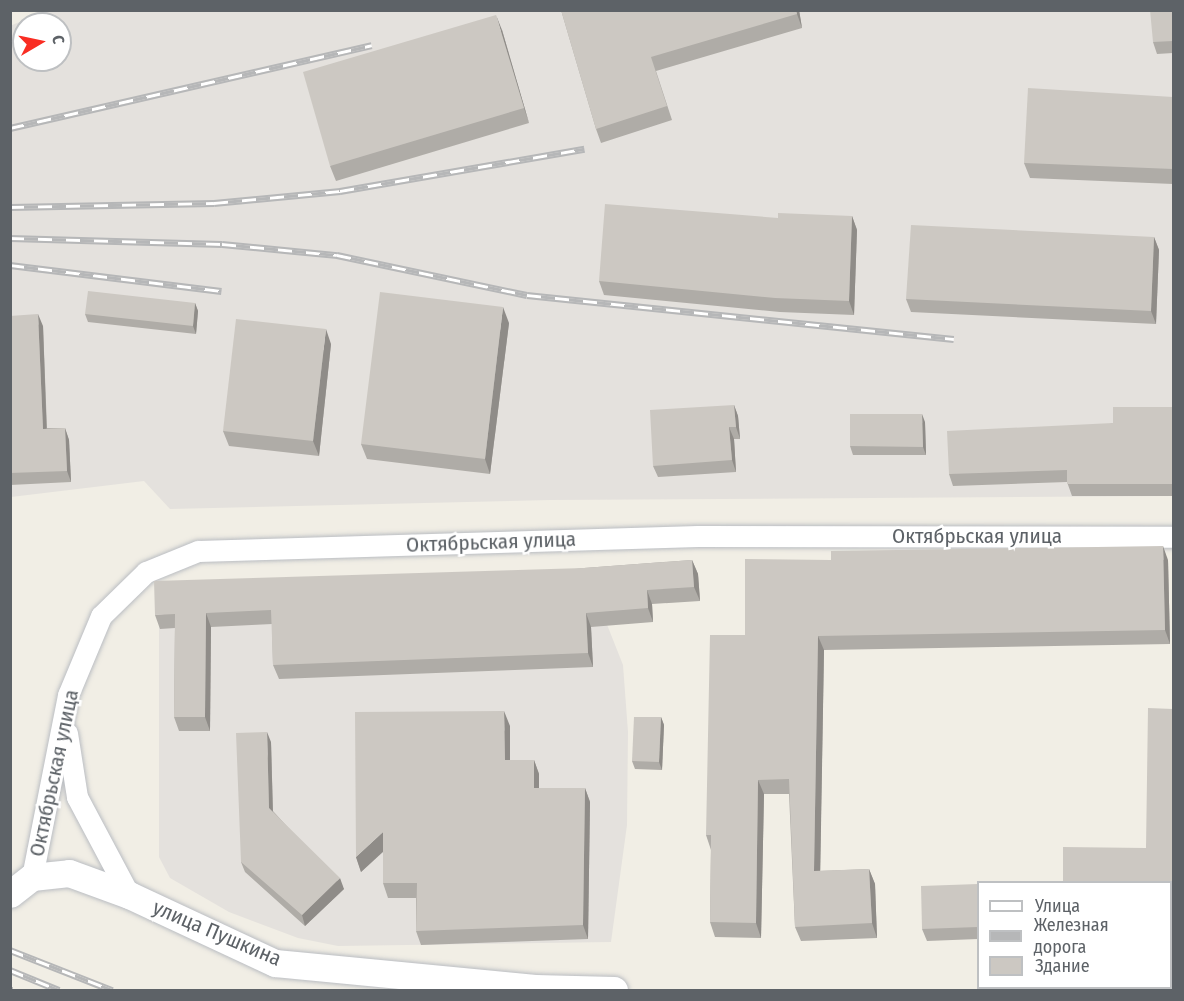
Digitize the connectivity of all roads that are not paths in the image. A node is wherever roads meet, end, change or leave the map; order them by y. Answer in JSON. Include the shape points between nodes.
{"nodes":[{"id":1,"x":1173,"y":537,"type":"edge"},
{"id":2,"x":68,"y":695,"type":"junction"},
{"id":3,"x":32,"y":877,"type":"junction"},
{"id":4,"x":10,"y":894,"type":"edge"},
{"id":5,"x":129,"y":896,"type":"junction"},
{"id":6,"x":615,"y":990,"type":"edge"}],
"edges":[{"from":1,"to":2,"type":"street","name":"Октябрьская улица","via":[[698,536],[198,551],[146,572],[101,616]]},
{"from":2,"to":3,"type":"street","name":"Октябрьская улица"},
{"from":2,"to":5,"type":"street","via":[[67,741],[77,797]]},
{"from":3,"to":4,"type":"street"},
{"from":3,"to":5,"type":"street","name":"улица Пушкина","via":[[69,873]]},
{"from":5,"to":6,"type":"street","name":"улица Пушкина","via":[[275,963],[536,988]]}]}
